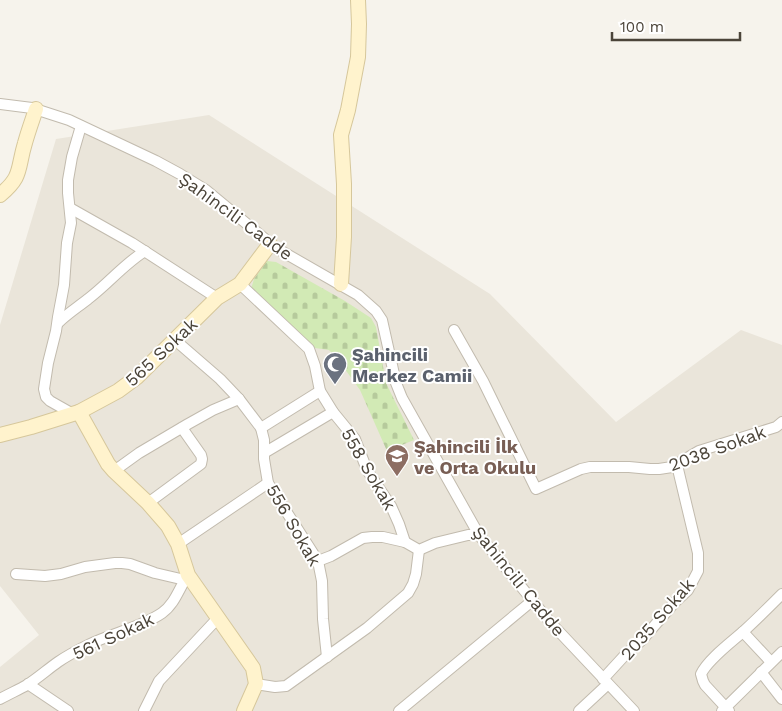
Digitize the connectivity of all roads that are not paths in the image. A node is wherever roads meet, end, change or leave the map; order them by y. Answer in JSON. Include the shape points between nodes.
{"nodes":[{"id":1,"x":358,"y":0,"type":"edge"},
{"id":2,"x":0,"y":104,"type":"edge"},
{"id":3,"x":36,"y":109,"type":"junction"},
{"id":4,"x":81,"y":126,"type":"junction"},
{"id":5,"x":0,"y":195,"type":"edge"},
{"id":6,"x":70,"y":208,"type":"junction"},
{"id":7,"x":270,"y":244,"type":"junction"},
{"id":8,"x":144,"y":251,"type":"junction"},
{"id":9,"x":240,"y":284,"type":"junction"},
{"id":10,"x":341,"y":284,"type":"junction"},
{"id":11,"x":217,"y":298,"type":"junction"},
{"id":12,"x":58,"y":324,"type":"junction"},
{"id":13,"x":454,"y":330,"type":"dead end"},
{"id":14,"x":175,"y":340,"type":"junction"},
{"id":15,"x":320,"y":391,"type":"junction"},
{"id":16,"x":240,"y":399,"type":"junction"},
{"id":17,"x":76,"y":412,"type":"junction"},
{"id":18,"x":333,"y":412,"type":"junction"},
{"id":19,"x":182,"y":428,"type":"junction"},
{"id":20,"x":261,"y":428,"type":"junction"},
{"id":21,"x":780,"y":428,"type":"edge"},
{"id":22,"x":0,"y":435,"type":"edge"},
{"id":23,"x":264,"y":453,"type":"junction"},
{"id":24,"x":677,"y":465,"type":"junction"},
{"id":25,"x":114,"y":471,"type":"junction"},
{"id":26,"x":268,"y":483,"type":"junction"},
{"id":27,"x":148,"y":503,"type":"junction"},
{"id":28,"x":478,"y":535,"type":"junction"},
{"id":29,"x":405,"y":542,"type":"junction"},
{"id":30,"x":178,"y":544,"type":"junction"},
{"id":31,"x":419,"y":550,"type":"junction"},
{"id":32,"x":318,"y":561,"type":"junction"},
{"id":33,"x":16,"y":574,"type":"dead end"},
{"id":34,"x":186,"y":578,"type":"junction"},
{"id":35,"x":782,"y":594,"type":"edge"},
{"id":36,"x":532,"y":601,"type":"junction"},
{"id":37,"x":218,"y":619,"type":"junction"},
{"id":38,"x":743,"y":632,"type":"junction"},
{"id":39,"x":782,"y":652,"type":"edge"},
{"id":40,"x":327,"y":657,"type":"junction"},
{"id":41,"x":771,"y":662,"type":"junction"},
{"id":42,"x":761,"y":672,"type":"junction"},
{"id":43,"x":606,"y":681,"type":"junction"},
{"id":44,"x":28,"y":684,"type":"junction"},
{"id":45,"x":256,"y":684,"type":"junction"},
{"id":46,"x":0,"y":699,"type":"edge"},
{"id":47,"x":782,"y":699,"type":"edge"},
{"id":48,"x":725,"y":710,"type":"edge"},
{"id":49,"x":68,"y":711,"type":"edge"},
{"id":50,"x":144,"y":711,"type":"edge"},
{"id":51,"x":244,"y":711,"type":"edge"},
{"id":52,"x":399,"y":711,"type":"edge"},
{"id":53,"x":579,"y":711,"type":"edge"},
{"id":54,"x":634,"y":711,"type":"edge"}],
"edges":[{"from":1,"to":10,"type":"street","via":[[358,57],[341,135],[344,237]]},
{"from":2,"to":3,"type":"street","name":"Şahincili Cadde"},
{"from":3,"to":4,"type":"street","name":"Şahincili Cadde"},
{"from":3,"to":5,"type":"street","via":[[17,176]]},
{"from":4,"to":6,"type":"street","via":[[68,180]]},
{"from":4,"to":7,"type":"street","name":"Şahincili Cadde","via":[[156,161],[206,190]]},
{"from":6,"to":8,"type":"street"},
{"from":6,"to":12,"type":"street"},
{"from":7,"to":9,"type":"street","name":"565 Sokak"},
{"from":7,"to":10,"type":"street","name":"Şahincili Cadde"},
{"from":8,"to":11,"type":"street"},
{"from":8,"to":12,"type":"street"},
{"from":9,"to":11,"type":"street","name":"565 Sokak"},
{"from":9,"to":15,"type":"street","name":"558 Sokak","via":[[309,349]]},
{"from":10,"to":28,"type":"street","name":"Şahincili Cadde","via":[[380,315],[402,398]]},
{"from":11,"to":14,"type":"street","name":"565 Sokak"},
{"from":12,"to":17,"type":"street","via":[[48,363],[45,394],[50,401]]},
{"from":13,"to":24,"type":"street","name":"2038 Sokak","via":[[536,489],[590,467],[659,469]]},
{"from":14,"to":16,"type":"street","name":"556 Sokak"},
{"from":14,"to":17,"type":"street","name":"565 Sokak","via":[[118,392]]},
{"from":15,"to":18,"type":"street","name":"558 Sokak"},
{"from":15,"to":20,"type":"street"},
{"from":16,"to":19,"type":"street"},
{"from":16,"to":20,"type":"street","name":"556 Sokak"},
{"from":17,"to":22,"type":"street","name":"565 Sokak"},
{"from":17,"to":25,"type":"street"},
{"from":18,"to":23,"type":"street"},
{"from":18,"to":29,"type":"street","name":"558 Sokak","via":[[355,439],[367,470],[391,506]]},
{"from":19,"to":25,"type":"street"},
{"from":19,"to":27,"type":"street","via":[[201,455],[201,464]]},
{"from":20,"to":23,"type":"street","name":"556 Sokak"},
{"from":21,"to":24,"type":"street","name":"2038 Sokak","via":[[700,451]]},
{"from":23,"to":26,"type":"street","name":"556 Sokak"},
{"from":24,"to":43,"type":"street","name":"2035 Sokak","via":[[698,553],[698,571],[688,590],[625,655]]},
{"from":25,"to":27,"type":"street"},
{"from":26,"to":30,"type":"street"},
{"from":26,"to":32,"type":"street","name":"556 Sokak"},
{"from":27,"to":30,"type":"street","via":[[168,526]]},
{"from":28,"to":31,"type":"street","via":[[435,543]]},
{"from":28,"to":36,"type":"street","name":"Şahincili Cadde"},
{"from":29,"to":31,"type":"street"},
{"from":29,"to":32,"type":"street","via":[[383,537],[363,538]]},
{"from":30,"to":34,"type":"street"},
{"from":31,"to":40,"type":"street","via":[[416,574],[408,593]]},
{"from":32,"to":40,"type":"street","name":"556 Sokak"},
{"from":33,"to":34,"type":"street","via":[[45,576],[122,563]]},
{"from":34,"to":37,"type":"street"},
{"from":34,"to":44,"type":"street","name":"561 Sokak","via":[[174,600],[162,613],[74,652]]},
{"from":35,"to":38,"type":"street"},
{"from":36,"to":43,"type":"street","name":"Şahincili Cadde"},
{"from":36,"to":52,"type":"street"},
{"from":37,"to":45,"type":"street","via":[[253,668]]},
{"from":37,"to":50,"type":"street","via":[[159,681]]},
{"from":38,"to":41,"type":"street"},
{"from":38,"to":48,"type":"street","via":[[703,670],[701,677]]},
{"from":39,"to":41,"type":"street"},
{"from":40,"to":45,"type":"street","via":[[286,686]]},
{"from":41,"to":42,"type":"street"},
{"from":42,"to":47,"type":"street"},
{"from":42,"to":48,"type":"street"},
{"from":43,"to":53,"type":"street","name":"2035 Sokak"},
{"from":43,"to":54,"type":"street","name":"Şahincili Cadde"},
{"from":44,"to":46,"type":"street","name":"561 Sokak"},
{"from":44,"to":49,"type":"street"},
{"from":45,"to":51,"type":"street"}]}
